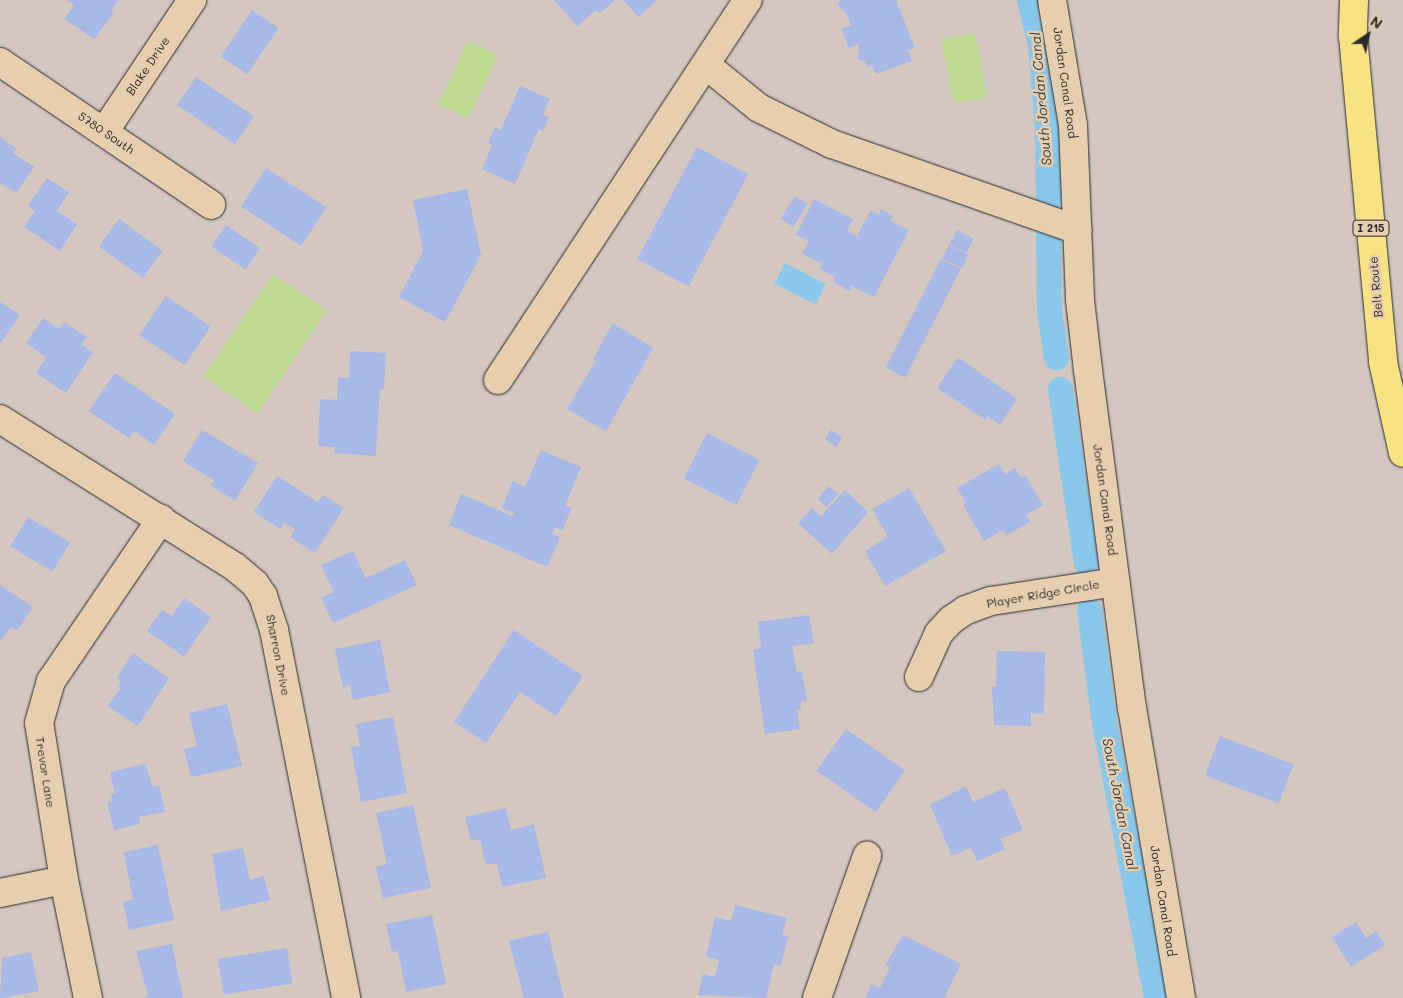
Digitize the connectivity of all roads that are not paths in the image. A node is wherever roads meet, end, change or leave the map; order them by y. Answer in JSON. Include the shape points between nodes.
{"nodes":[{"id":1,"x":192,"y":0,"type":"edge"},
{"id":2,"x":748,"y":0,"type":"edge"},
{"id":3,"x":1052,"y":0,"type":"edge"},
{"id":4,"x":1354,"y":0,"type":"edge"},
{"id":5,"x":0,"y":62,"type":"edge"},
{"id":6,"x":706,"y":64,"type":"junction"},
{"id":7,"x":104,"y":132,"type":"junction"},
{"id":8,"x":211,"y":205,"type":"dead end"},
{"id":9,"x":1077,"y":230,"type":"junction"},
{"id":10,"x":498,"y":380,"type":"dead end"},
{"id":11,"x":0,"y":419,"type":"edge"},
{"id":12,"x":1403,"y":454,"type":"edge"},
{"id":13,"x":161,"y":519,"type":"junction"},
{"id":14,"x":1116,"y":582,"type":"junction"},
{"id":15,"x":919,"y":677,"type":"dead end"},
{"id":16,"x":867,"y":856,"type":"dead end"},
{"id":17,"x":64,"y":880,"type":"junction"},
{"id":18,"x":0,"y":893,"type":"edge"},
{"id":19,"x":88,"y":998,"type":"edge"},
{"id":20,"x":346,"y":998,"type":"edge"},
{"id":21,"x":817,"y":998,"type":"edge"},
{"id":22,"x":1181,"y":998,"type":"edge"}],
"edges":[{"from":1,"to":7,"type":"street","name":"Blake Drive"},
{"from":2,"to":6,"type":"street"},
{"from":3,"to":9,"type":"street","name":"Jordan Canal Road","via":[[1073,125]]},
{"from":4,"to":12,"type":"highway","name":"Belt Route","number":"I 215","via":[[1353,36],[1383,362]]},
{"from":5,"to":7,"type":"street","name":"5780 South"},
{"from":6,"to":9,"type":"street","via":[[759,108],[832,144]]},
{"from":6,"to":10,"type":"street"},
{"from":7,"to":8,"type":"street","name":"5780 South"},
{"from":9,"to":14,"type":"street","name":"Jordan Canal Road","via":[[1088,370]]},
{"from":11,"to":13,"type":"street","name":"Sharron Drive","via":[[91,479]]},
{"from":13,"to":17,"type":"street","name":"Trevor Lane","via":[[51,682],[41,710],[39,738]]},
{"from":13,"to":20,"type":"street","name":"Sharron Drive","via":[[255,584],[269,609]]},
{"from":14,"to":15,"type":"street","name":"Player Ridge Circle","via":[[991,601],[966,610],[939,633]]},
{"from":14,"to":22,"type":"street","name":"Jordan Canal Road","via":[[1132,708]]},
{"from":16,"to":21,"type":"street"},
{"from":17,"to":18,"type":"street"},
{"from":17,"to":19,"type":"street","name":"Trevor Lane"}]}
